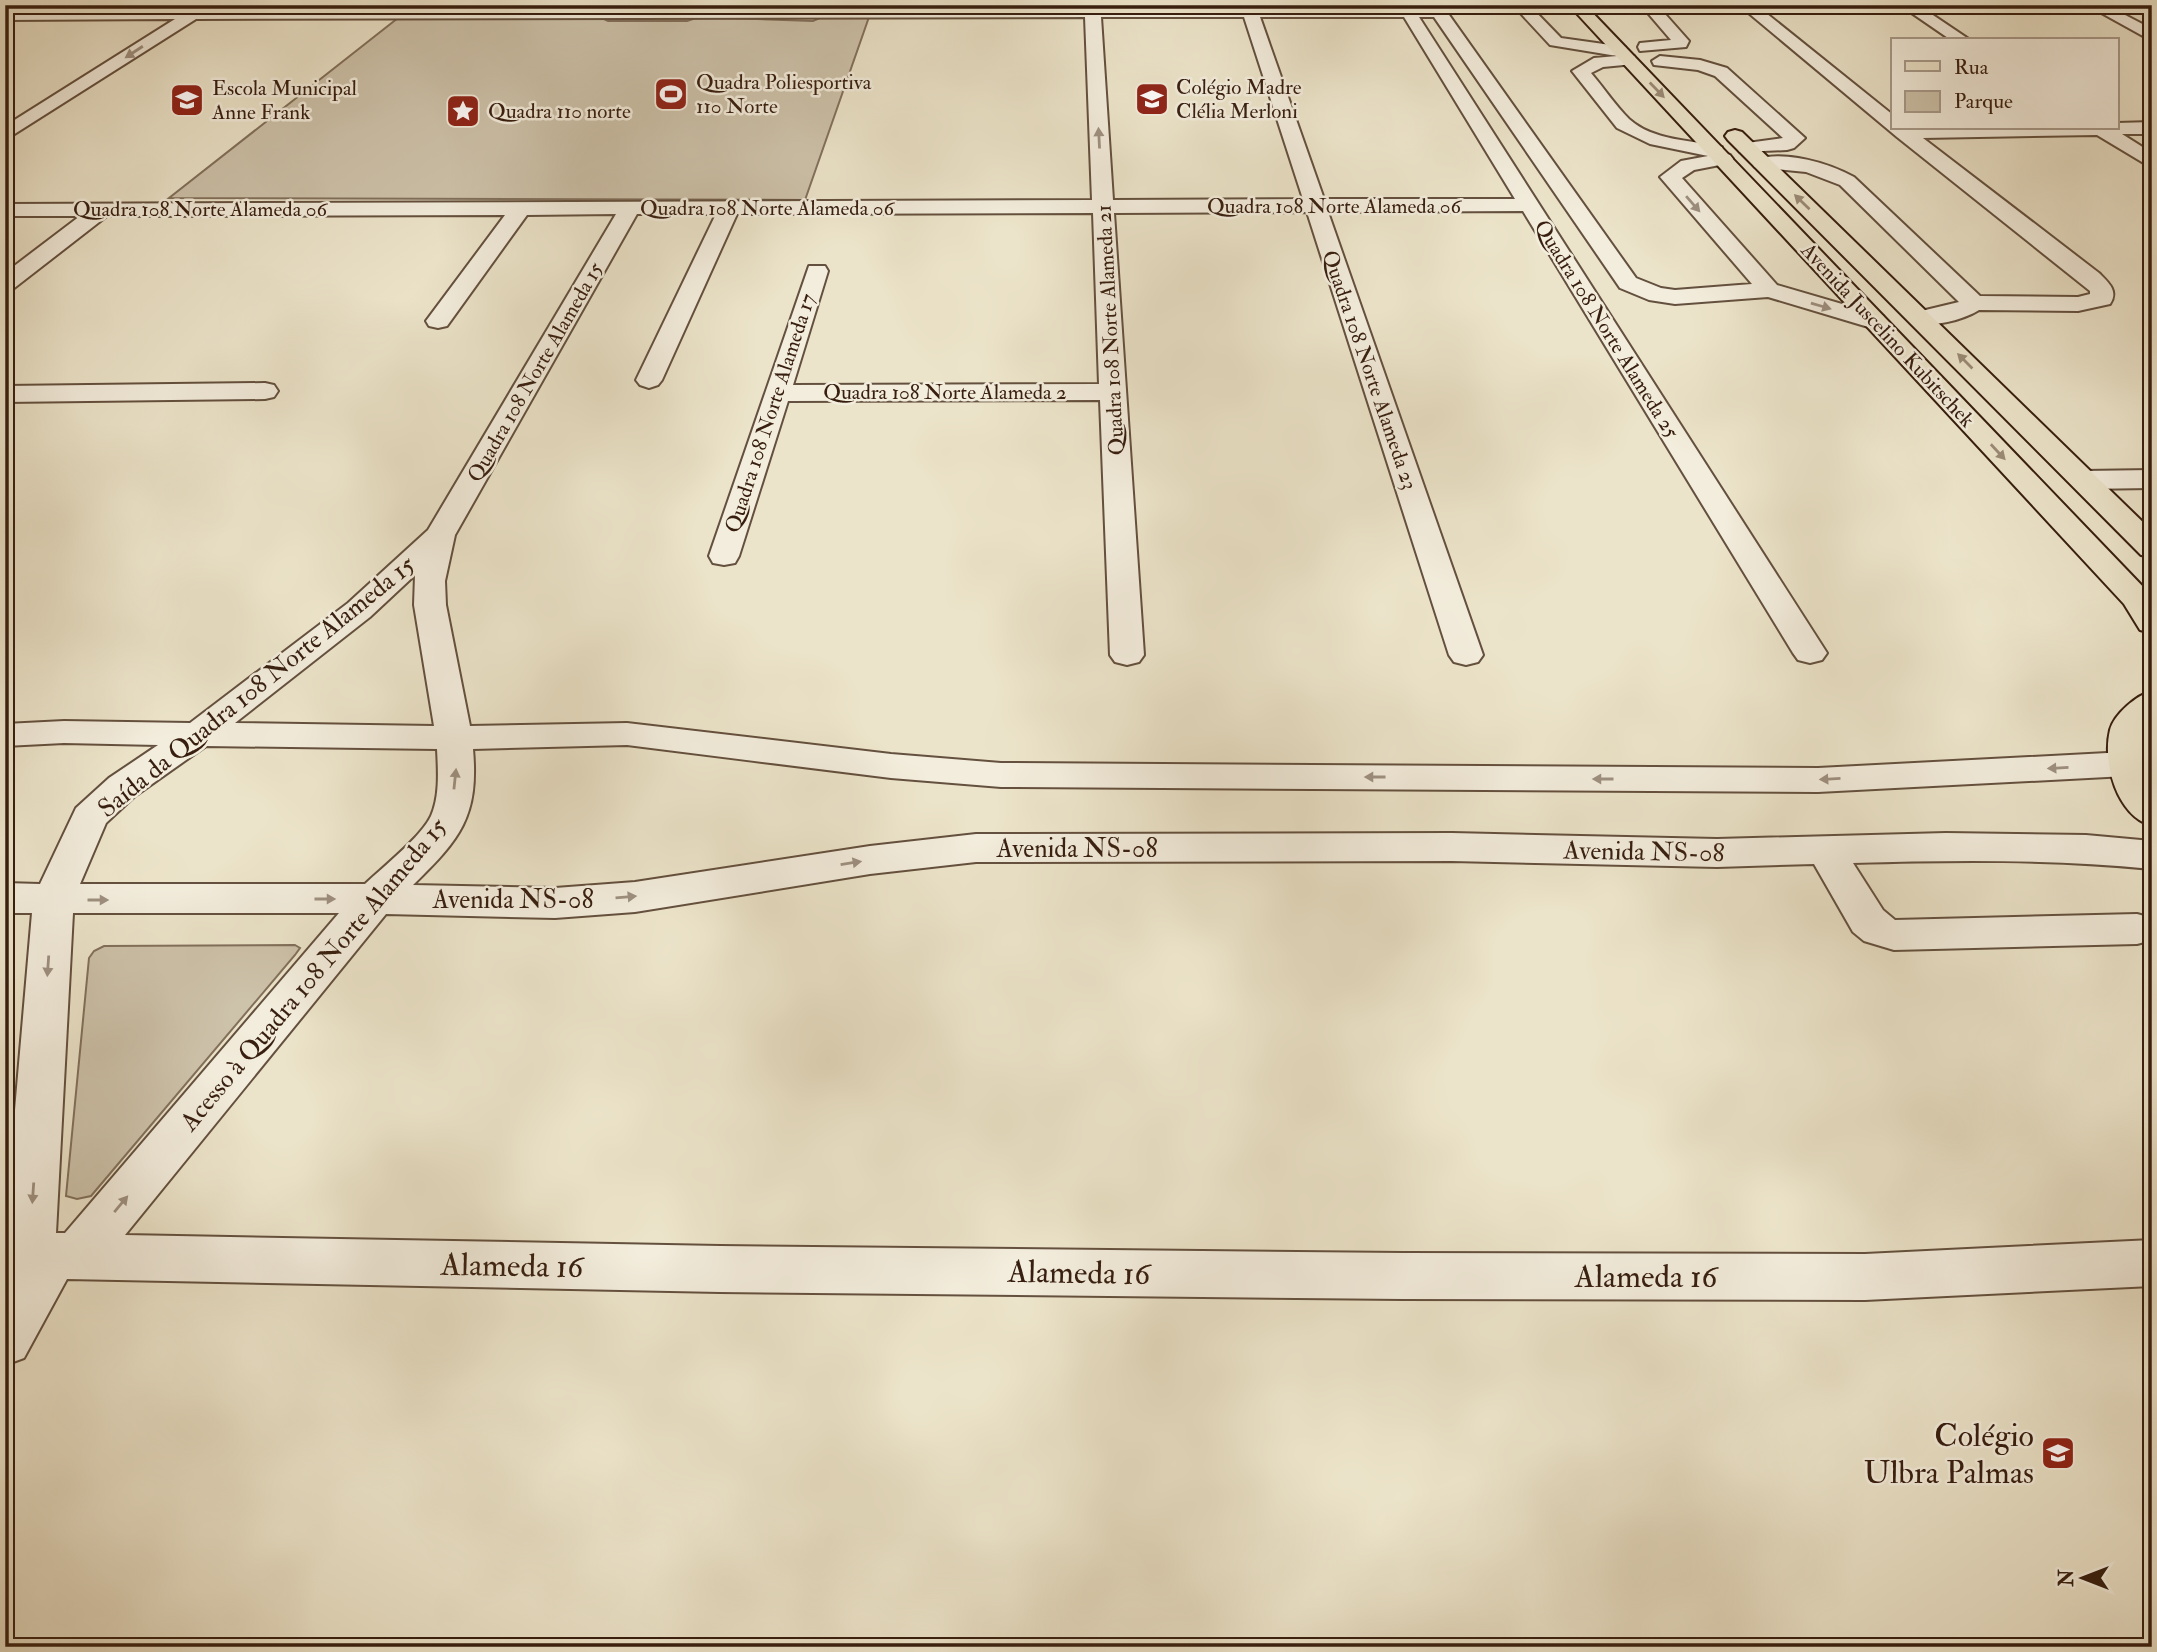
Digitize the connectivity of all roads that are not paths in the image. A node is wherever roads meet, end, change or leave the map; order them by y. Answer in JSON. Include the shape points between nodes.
{"nodes":[{"id":1,"x":51,"y":5,"type":"edge"},
{"id":2,"x":1520,"y":5,"type":"edge"},
{"id":3,"x":1576,"y":5,"type":"edge"},
{"id":4,"x":1604,"y":5,"type":"edge"},
{"id":5,"x":1648,"y":5,"type":"edge"},
{"id":6,"x":1746,"y":5,"type":"edge"},
{"id":7,"x":1907,"y":5,"type":"edge"},
{"id":8,"x":2094,"y":5,"type":"edge"},
{"id":9,"x":1406,"y":8,"type":"edge"},
{"id":10,"x":1436,"y":8,"type":"edge"},
{"id":11,"x":559,"y":9,"type":"edge"},
{"id":12,"x":936,"y":9,"type":"edge"},
{"id":13,"x":1092,"y":9,"type":"edge"},
{"id":14,"x":1249,"y":9,"type":"edge"},
{"id":15,"x":200,"y":10,"type":"edge"},
{"id":16,"x":5,"y":15,"type":"edge"},
{"id":17,"x":32,"y":15,"type":"junction"},
{"id":18,"x":5,"y":30,"type":"edge"},
{"id":19,"x":2152,"y":36,"type":"edge"},
{"id":20,"x":1959,"y":38,"type":"edge"},
{"id":21,"x":1638,"y":55,"type":"junction"},
{"id":22,"x":1689,"y":90,"type":"dead end"},
{"id":23,"x":1718,"y":119,"type":"dead end"},
{"id":24,"x":1891,"y":122,"type":"edge"},
{"id":25,"x":2118,"y":128,"type":"edge"},
{"id":26,"x":2152,"y":128,"type":"edge"},
{"id":27,"x":1901,"y":130,"type":"edge"},
{"id":28,"x":2102,"y":130,"type":"edge"},
{"id":29,"x":5,"y":134,"type":"edge"},
{"id":30,"x":1719,"y":155,"type":"junction"},
{"id":31,"x":1755,"y":155,"type":"junction"},
{"id":32,"x":2152,"y":162,"type":"edge"},
{"id":33,"x":1529,"y":205,"type":"junction"},
{"id":34,"x":1103,"y":206,"type":"junction"},
{"id":35,"x":1315,"y":206,"type":"junction"},
{"id":36,"x":521,"y":208,"type":"junction"},
{"id":37,"x":630,"y":208,"type":"junction"},
{"id":38,"x":729,"y":208,"type":"junction"},
{"id":39,"x":5,"y":210,"type":"edge"},
{"id":40,"x":101,"y":210,"type":"junction"},
{"id":41,"x":817,"y":271,"type":"dead end"},
{"id":42,"x":1578,"y":283,"type":"junction"},
{"id":43,"x":1628,"y":283,"type":"junction"},
{"id":44,"x":5,"y":284,"type":"edge"},
{"id":45,"x":1769,"y":290,"type":"junction"},
{"id":46,"x":1974,"y":303,"type":"junction"},
{"id":47,"x":1922,"y":318,"type":"junction"},
{"id":48,"x":438,"y":321,"type":"dead end"},
{"id":49,"x":1874,"y":321,"type":"junction"},
{"id":50,"x":649,"y":380,"type":"dead end"},
{"id":51,"x":265,"y":391,"type":"dead end"},
{"id":52,"x":1113,"y":391,"type":"junction"},
{"id":53,"x":778,"y":393,"type":"junction"},
{"id":54,"x":5,"y":394,"type":"edge"},
{"id":55,"x":2084,"y":480,"type":"junction"},
{"id":56,"x":2152,"y":480,"type":"edge"},
{"id":57,"x":440,"y":535,"type":"junction"},
{"id":58,"x":2152,"y":548,"type":"edge"},
{"id":59,"x":724,"y":556,"type":"dead end"},
{"id":60,"x":2152,"y":623,"type":"edge"},
{"id":61,"x":1810,"y":653,"type":"dead end"},
{"id":62,"x":1127,"y":655,"type":"dead end"},
{"id":63,"x":1466,"y":655,"type":"dead end"},
{"id":64,"x":2152,"y":702,"type":"edge"},
{"id":65,"x":198,"y":734,"type":"junction"},
{"id":66,"x":5,"y":735,"type":"edge"},
{"id":67,"x":454,"y":738,"type":"junction"},
{"id":68,"x":2126,"y":764,"type":"junction"},
{"id":69,"x":2152,"y":813,"type":"edge"},
{"id":70,"x":1825,"y":850,"type":"junction"},
{"id":71,"x":2152,"y":855,"type":"edge"},
{"id":72,"x":5,"y":898,"type":"edge"},
{"id":73,"x":375,"y":899,"type":"junction"},
{"id":74,"x":53,"y":900,"type":"junction"},
{"id":75,"x":2137,"y":929,"type":"dead end"},
{"id":76,"x":41,"y":1255,"type":"edge"},
{"id":77,"x":2152,"y":1263,"type":"edge"},
{"id":78,"x":5,"y":1340,"type":"edge"}],
"edges":[{"from":1,"to":17,"type":"street"},
{"from":2,"to":21,"type":"street","via":[[1556,42]]},
{"from":3,"to":21,"type":"main road","name":"Avenida Juscelino Kubitschek"},
{"from":4,"to":21,"type":"main road","name":"Avenida Juscelino Kubitschek"},
{"from":5,"to":21,"type":"street","via":[[1681,41]]},
{"from":6,"to":24,"type":"street"},
{"from":7,"to":20,"type":"street"},
{"from":8,"to":19,"type":"street"},
{"from":9,"to":10,"type":"street"},
{"from":9,"to":14,"type":"street"},
{"from":9,"to":33,"type":"street","name":"Quadra 108 Norte Alameda 25"},
{"from":10,"to":43,"type":"street"},
{"from":11,"to":12,"type":"street"},
{"from":11,"to":15,"type":"street"},
{"from":12,"to":13,"type":"street"},
{"from":13,"to":14,"type":"street"},
{"from":34,"to":13,"type":"street","name":"Quadra 108 Norte Alameda 21","one_way":true},
{"from":14,"to":35,"type":"street","name":"Quadra 108 Norte Alameda 23"},
{"from":15,"to":17,"type":"street"},
{"from":15,"to":29,"type":"street","one_way":true},
{"from":16,"to":17,"type":"street"},
{"from":17,"to":18,"type":"street"},
{"from":21,"to":22,"type":"main road","name":"Avenida Juscelino Kubitschek"},
{"from":21,"to":30,"type":"main road","name":"Avenida Juscelino Kubitschek","one_way":true},
{"from":21,"to":30,"type":"street","via":[[1600,62],[1581,71],[1632,130],[1669,145]]},
{"from":21,"to":31,"type":"street","via":[[1721,72],[1795,138]]},
{"from":23,"to":31,"type":"main road","name":"Avenida Juscelino Kubitschek"},
{"from":25,"to":26,"type":"street"},
{"from":27,"to":46,"type":"street","via":[[2102,290],[2102,299],[2078,304]]},
{"from":28,"to":32,"type":"street"},
{"from":30,"to":45,"type":"street","one_way":true,"via":[[1688,165],[1670,177]]},
{"from":30,"to":49,"type":"main road","name":"Avenida Juscelino Kubitschek"},
{"from":31,"to":46,"type":"street","via":[[1829,171],[1847,181]]},
{"from":47,"to":31,"type":"main road","name":"Avenida Juscelino Kubitschek","one_way":true},
{"from":33,"to":35,"type":"street","name":"Quadra 108 Norte Alameda 06"},
{"from":33,"to":42,"type":"street","name":"Quadra 108 Norte Alameda 25"},
{"from":34,"to":35,"type":"street","name":"Quadra 108 Norte Alameda 06"},
{"from":34,"to":38,"type":"street","name":"Quadra 108 Norte Alameda 06"},
{"from":34,"to":52,"type":"street","name":"Quadra 108 Norte Alameda 21"},
{"from":35,"to":63,"type":"street","name":"Quadra 108 Norte Alameda 23"},
{"from":36,"to":37,"type":"street","name":"Quadra 108 Norte Alameda 06"},
{"from":36,"to":40,"type":"street","name":"Quadra 108 Norte Alameda 06"},
{"from":36,"to":48,"type":"street"},
{"from":37,"to":38,"type":"street","name":"Quadra 108 Norte Alameda 06"},
{"from":37,"to":57,"type":"street","name":"Quadra 108 Norte Alameda 15"},
{"from":38,"to":50,"type":"street"},
{"from":39,"to":40,"type":"street","name":"Quadra 108 Norte Alameda 06"},
{"from":40,"to":44,"type":"street"},
{"from":41,"to":53,"type":"street","name":"Quadra 108 Norte Alameda 17"},
{"from":42,"to":43,"type":"street"},
{"from":42,"to":61,"type":"street","name":"Quadra 108 Norte Alameda 25"},
{"from":43,"to":45,"type":"street","via":[[1675,297]]},
{"from":45,"to":49,"type":"street","one_way":true},
{"from":46,"to":47,"type":"street"},
{"from":55,"to":47,"type":"main road","name":"Avenida Juscelino Kubitschek","one_way":true},
{"from":49,"to":60,"type":"main road","name":"Avenida Juscelino Kubitschek","one_way":true,"via":[[2137,599]]},
{"from":51,"to":54,"type":"street"},
{"from":52,"to":53,"type":"street","name":"Quadra 108 Norte Alameda 2"},
{"from":52,"to":62,"type":"street","name":"Quadra 108 Norte Alameda 21"},
{"from":53,"to":59,"type":"street","name":"Quadra 108 Norte Alameda 17"},
{"from":55,"to":56,"type":"street"},
{"from":55,"to":58,"type":"main road","name":"Avenida Juscelino Kubitschek"},
{"from":57,"to":65,"type":"street","name":"Saída da Quadra 108 Norte Alameda 15","via":[[359,610]]},
{"from":57,"to":67,"type":"street","name":"Acesso à Quadra 108 Norte Alameda 15","via":[[429,581],[430,605]]},
{"from":64,"to":68,"type":"main road","via":[[2128,729]]},
{"from":65,"to":66,"type":"street"},
{"from":65,"to":67,"type":"street"},
{"from":65,"to":74,"type":"street","name":"Saída da Quadra 108 Norte Alameda 15","via":[[121,787],[90,817]]},
{"from":68,"to":67,"type":"street","one_way":true,"via":[[1818,780],[1001,775],[627,734]]},
{"from":73,"to":67,"type":"street","name":"Acesso à Quadra 108 Norte Alameda 15","one_way":true,"via":[[449,819],[457,777]]},
{"from":68,"to":69,"type":"main road","via":[[2138,795]]},
{"from":70,"to":71,"type":"street","name":"Avenida NS-08","via":[[2086,849]]},
{"from":73,"to":70,"type":"street","name":"Avenida NS-08","one_way":true,"via":[[555,903],[635,897],[976,848]]},
{"from":70,"to":75,"type":"street","via":[[1868,921],[1894,935]]},
{"from":72,"to":74,"type":"street","name":"Avenida NS-08"},
{"from":74,"to":73,"type":"street","name":"Avenida NS-08","one_way":true},
{"from":76,"to":73,"type":"street","name":"Acesso à Quadra 108 Norte Alameda 15","one_way":true},
{"from":74,"to":76,"type":"street","name":"Saída da Quadra 108 Norte Alameda 15","one_way":true},
{"from":76,"to":77,"type":"street","name":"Alameda 16","via":[[762,1269],[1811,1277]]},
{"from":76,"to":78,"type":"street"}]}
